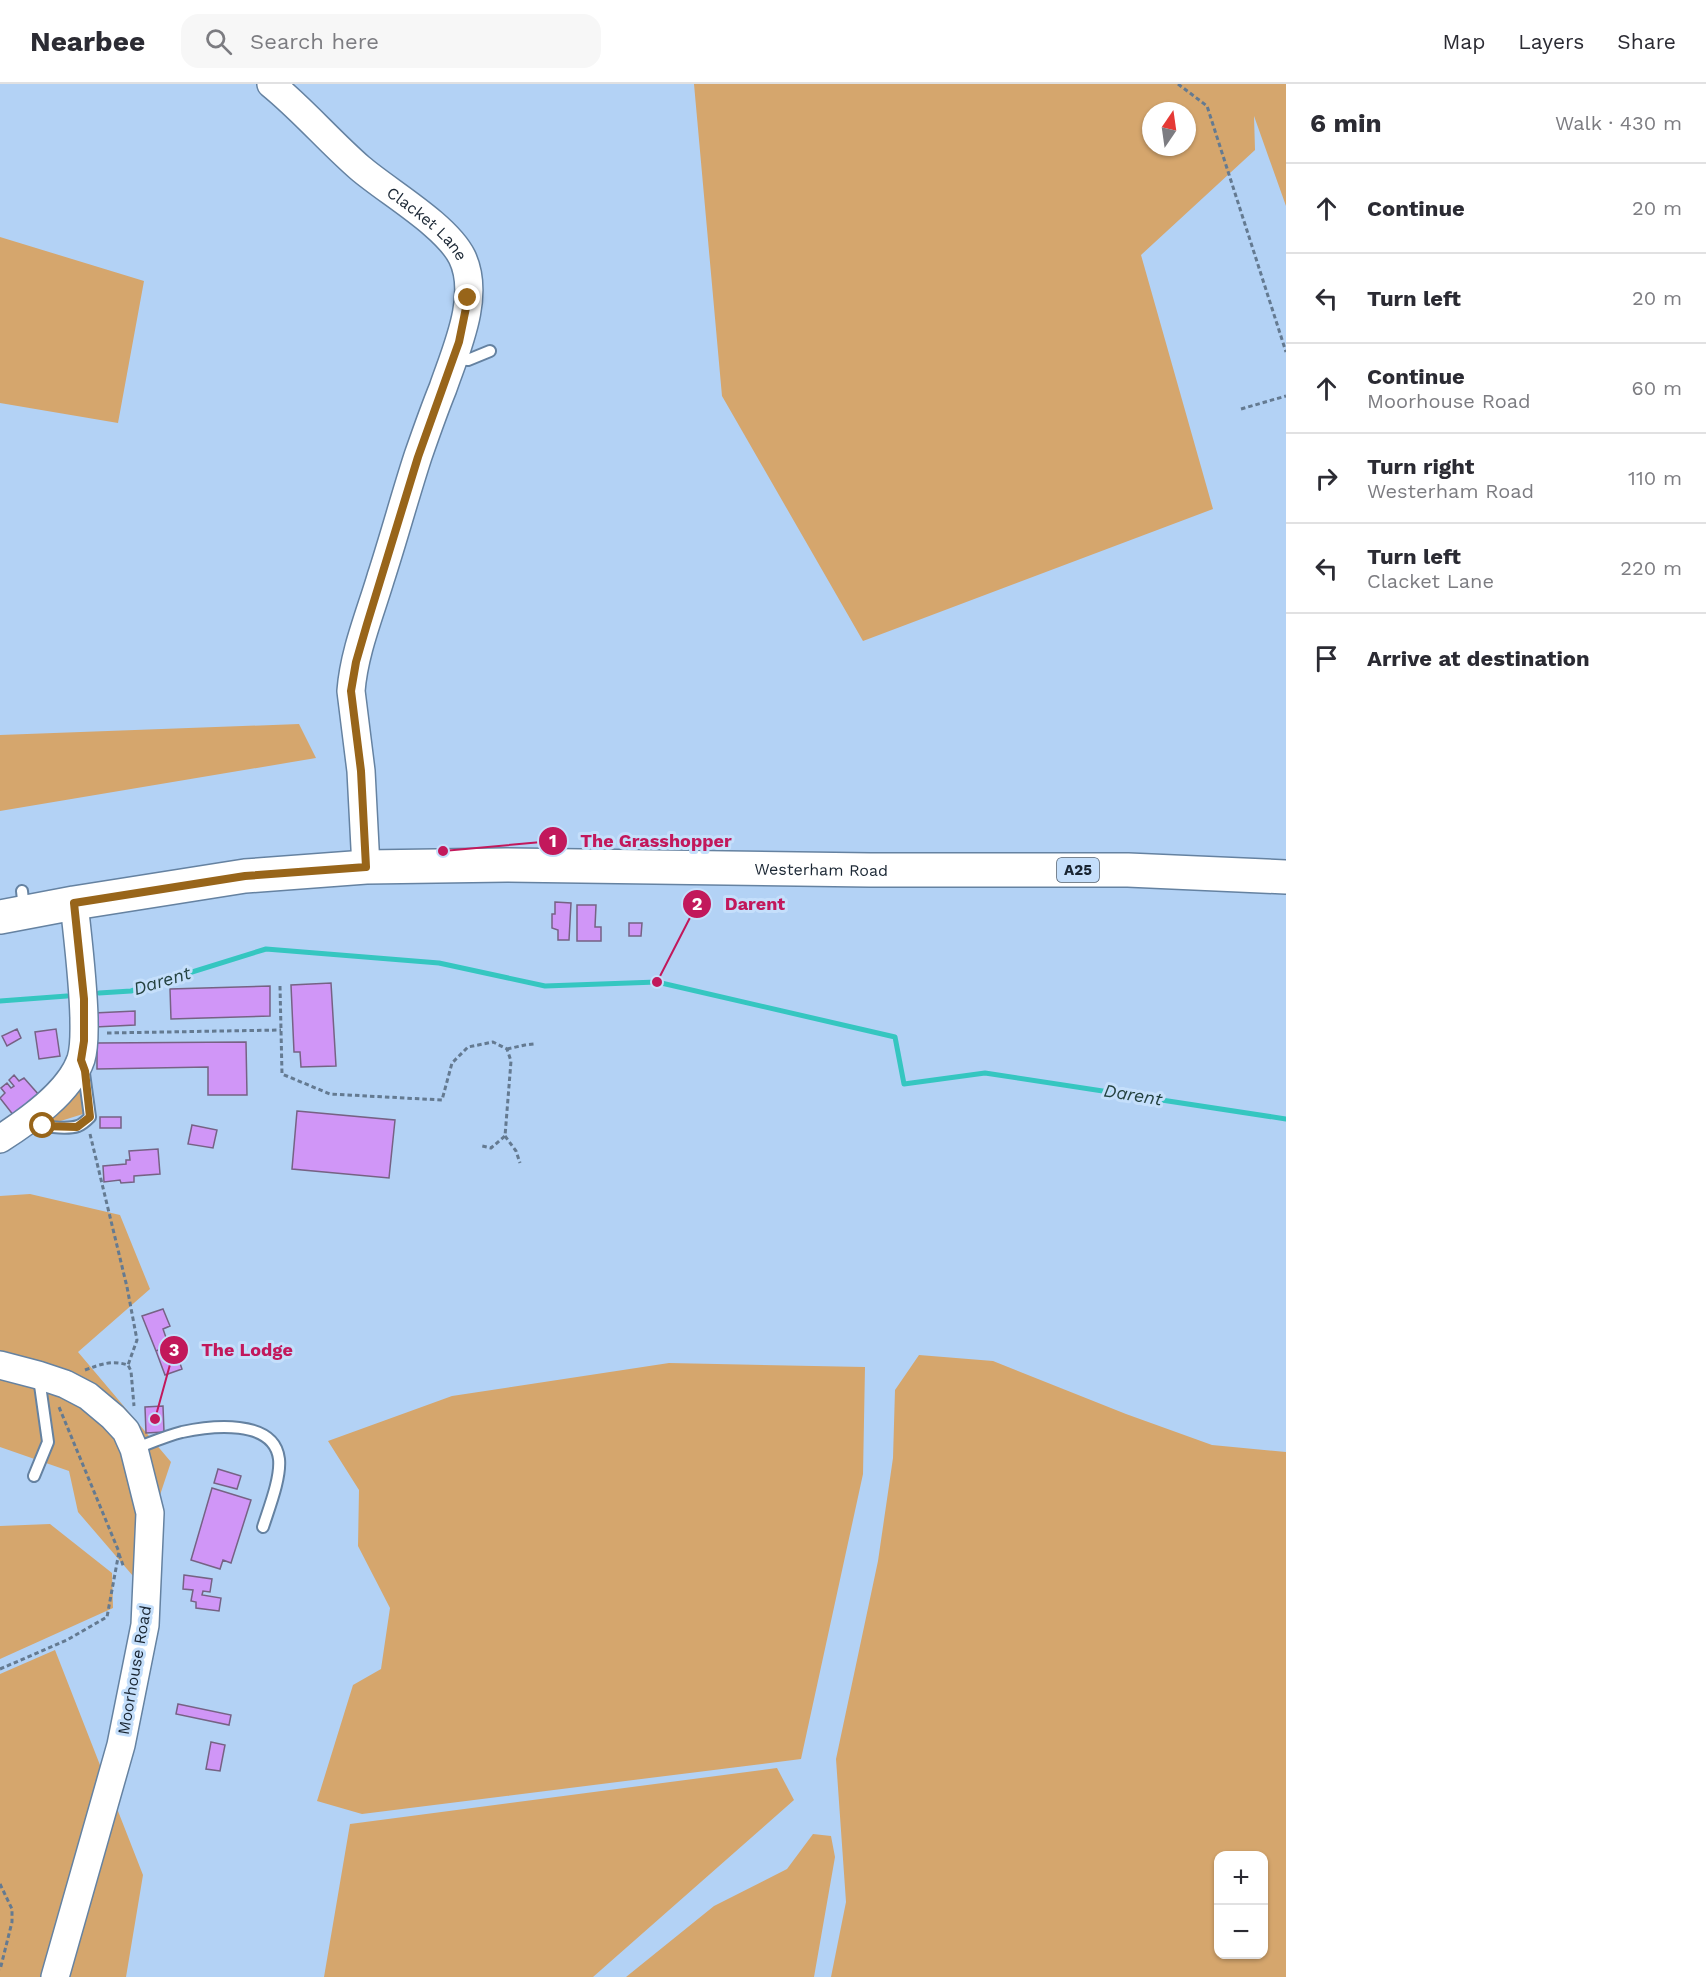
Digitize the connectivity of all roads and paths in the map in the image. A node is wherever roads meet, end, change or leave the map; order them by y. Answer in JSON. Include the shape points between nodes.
{"nodes":[{"id":1,"x":271,"y":84,"type":"edge"},
{"id":2,"x":1178,"y":84,"type":"edge"},
{"id":3,"x":490,"y":351,"type":"dead end"},
{"id":4,"x":1286,"y":352,"type":"edge"},
{"id":5,"x":454,"y":359,"type":"junction"},
{"id":6,"x":1286,"y":396,"type":"edge"},
{"id":7,"x":1241,"y":409,"type":"dead end"},
{"id":8,"x":366,"y":867,"type":"junction"},
{"id":9,"x":1286,"y":877,"type":"edge"},
{"id":10,"x":74,"y":903,"type":"junction"},
{"id":11,"x":16,"y":906,"type":"edge"},
{"id":12,"x":280,"y":986,"type":"dead end"},
{"id":13,"x":281,"y":1030,"type":"junction"},
{"id":14,"x":107,"y":1033,"type":"dead end"},
{"id":15,"x":534,"y":1044,"type":"dead end"},
{"id":16,"x":507,"y":1049,"type":"junction"},
{"id":17,"x":81,"y":1060,"type":"junction"},
{"id":18,"x":25,"y":1122,"type":"junction"},
{"id":19,"x":85,"y":1122,"type":"junction"},
{"id":20,"x":505,"y":1136,"type":"junction"},
{"id":21,"x":0,"y":1139,"type":"edge"},
{"id":22,"x":482,"y":1146,"type":"dead end"},
{"id":23,"x":520,"y":1163,"type":"dead end"},
{"id":24,"x":0,"y":1365,"type":"edge"},
{"id":25,"x":128,"y":1365,"type":"dead end"},
{"id":26,"x":42,"y":1376,"type":"junction"},
{"id":27,"x":134,"y":1449,"type":"junction"},
{"id":28,"x":34,"y":1476,"type":"dead end"},
{"id":29,"x":263,"y":1527,"type":"dead end"},
{"id":30,"x":0,"y":1670,"type":"edge"},
{"id":31,"x":0,"y":1884,"type":"edge"},
{"id":32,"x":0,"y":1970,"type":"edge"},
{"id":33,"x":55,"y":1977,"type":"edge"}],
"edges":[{"from":1,"to":5,"type":"street","name":"Clacket Lane","via":[[359,167],[437,228],[456,248],[466,271],[468,298]]},
{"from":2,"to":4,"type":"path","via":[[1207,106]]},
{"from":3,"to":5,"type":"lane","via":[[468,360]]},
{"from":5,"to":8,"type":"street","name":"Clacket Lane","via":[[418,457],[352,680]]},
{"from":6,"to":7,"type":"path"},
{"from":8,"to":9,"type":"main road","name":"Westerham Road","number":"A25","via":[[1128,870]]},
{"from":8,"to":10,"type":"main road","name":"Westerham Road","number":"A25","via":[[245,876]]},
{"from":10,"to":11,"type":"main road","name":"Westerham Road","number":"A25"},
{"from":10,"to":17,"type":"street","via":[[84,999]]},
{"from":12,"to":13,"type":"path"},
{"from":13,"to":14,"type":"path"},
{"from":13,"to":16,"type":"path","via":[[282,1074],[330,1094],[442,1100],[452,1063],[468,1047],[493,1042]]},
{"from":15,"to":16,"type":"path"},
{"from":16,"to":20,"type":"path","via":[[511,1060]]},
{"from":17,"to":18,"type":"street","via":[[68,1081]]},
{"from":17,"to":19,"type":"lane","via":[[90,1117]]},
{"from":18,"to":19,"type":"lane","via":[[77,1127]]},
{"from":18,"to":21,"type":"street"},
{"from":19,"to":25,"type":"path","via":[[111,1215],[137,1340]]},
{"from":20,"to":22,"type":"path","via":[[491,1148]]},
{"from":20,"to":23,"type":"path"},
{"from":24,"to":26,"type":"street","name":"Moorhouse Road"},
{"from":26,"to":27,"type":"street","name":"Moorhouse Road","via":[[88,1396],[126,1431]]},
{"from":26,"to":28,"type":"lane","via":[[48,1442]]},
{"from":26,"to":30,"type":"path","via":[[118,1552],[107,1617]]},
{"from":27,"to":29,"type":"lane","via":[[181,1432],[221,1427],[260,1433],[269,1440],[279,1459]]},
{"from":27,"to":33,"type":"street","name":"Moorhouse Road","via":[[150,1513],[145,1624],[121,1745]]},
{"from":31,"to":32,"type":"path","via":[[12,1909]]}]}
